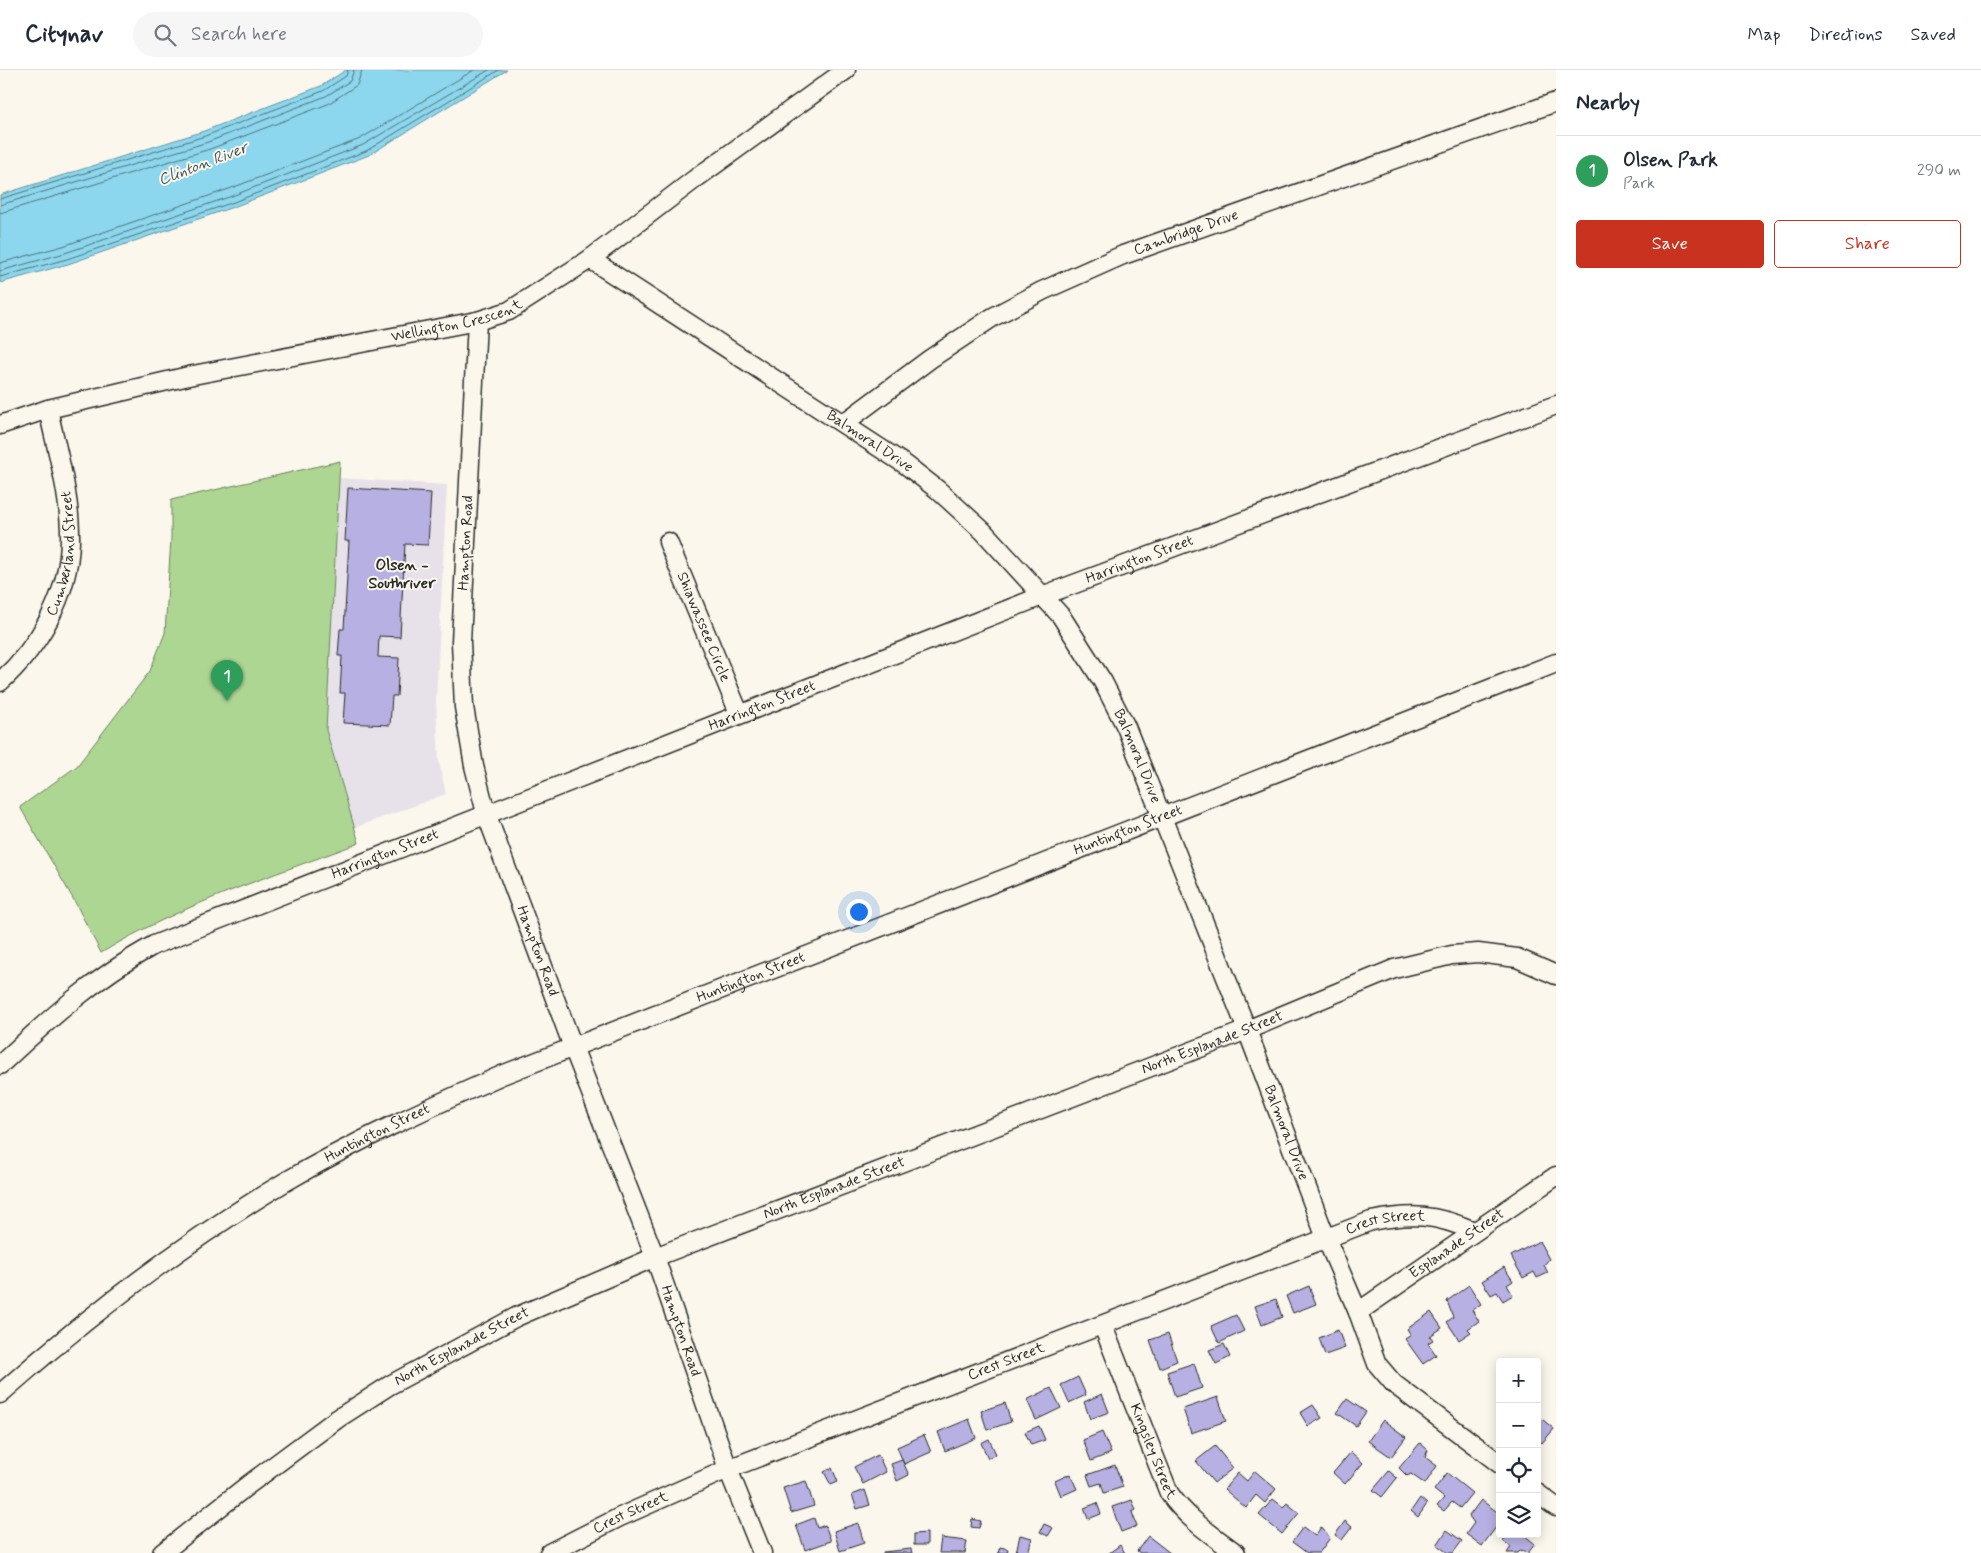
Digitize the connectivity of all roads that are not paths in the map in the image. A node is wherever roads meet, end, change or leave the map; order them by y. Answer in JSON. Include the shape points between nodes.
{"nodes":[{"id":1,"x":846,"y":70,"type":"edge"},
{"id":2,"x":1556,"y":102,"type":"edge"},
{"id":3,"x":590,"y":259,"type":"junction"},
{"id":4,"x":476,"y":321,"type":"junction"},
{"id":5,"x":1556,"y":405,"type":"edge"},
{"id":6,"x":48,"y":409,"type":"junction"},
{"id":7,"x":844,"y":423,"type":"junction"},
{"id":8,"x":0,"y":425,"type":"edge"},
{"id":9,"x":668,"y":542,"type":"dead end"},
{"id":10,"x":1042,"y":596,"type":"junction"},
{"id":11,"x":1556,"y":663,"type":"edge"},
{"id":12,"x":0,"y":682,"type":"edge"},
{"id":13,"x":739,"y":714,"type":"junction"},
{"id":14,"x":486,"y":813,"type":"junction"},
{"id":15,"x":1163,"y":817,"type":"junction"},
{"id":16,"x":1556,"y":975,"type":"edge"},
{"id":17,"x":1247,"y":1030,"type":"junction"},
{"id":18,"x":574,"y":1047,"type":"junction"},
{"id":19,"x":1,"y":1062,"type":"edge"},
{"id":20,"x":1556,"y":1176,"type":"edge"},
{"id":21,"x":1474,"y":1231,"type":"junction"},
{"id":22,"x":1326,"y":1238,"type":"junction"},
{"id":23,"x":655,"y":1257,"type":"junction"},
{"id":24,"x":1358,"y":1312,"type":"junction"},
{"id":25,"x":1103,"y":1326,"type":"junction"},
{"id":26,"x":0,"y":1394,"type":"edge"},
{"id":27,"x":1496,"y":1461,"type":"edge"},
{"id":28,"x":728,"y":1468,"type":"junction"},
{"id":29,"x":1541,"y":1496,"type":"edge"},
{"id":30,"x":1556,"y":1507,"type":"edge"},
{"id":31,"x":162,"y":1553,"type":"edge"},
{"id":32,"x":549,"y":1553,"type":"edge"},
{"id":33,"x":762,"y":1553,"type":"edge"},
{"id":34,"x":1236,"y":1553,"type":"edge"}],
"edges":[{"from":1,"to":3,"type":"street","name":"Wellington Crescent"},
{"from":2,"to":7,"type":"street","name":"Cambridge Drive","via":[[1087,270],[993,317]]},
{"from":3,"to":4,"type":"street","name":"Wellington Crescent","via":[[509,311]]},
{"from":3,"to":7,"type":"street","name":"Balmoral Drive"},
{"from":4,"to":6,"type":"street","name":"Wellington Crescent","via":[[193,375]]},
{"from":4,"to":14,"type":"street","name":"Hampton Road","via":[[461,642],[462,684],[474,766]]},
{"from":5,"to":10,"type":"street","name":"Harrington Street"},
{"from":6,"to":8,"type":"street","name":"Wellington Crescent"},
{"from":6,"to":12,"type":"street","name":"Cumberland Street","via":[[69,517],[68,564],[46,626]]},
{"from":7,"to":10,"type":"street","name":"Balmoral Drive","via":[[938,490],[989,537]]},
{"from":9,"to":13,"type":"street","name":"Shiawassee Circle"},
{"from":10,"to":13,"type":"street","name":"Harrington Street"},
{"from":10,"to":15,"type":"street","name":"Balmoral Drive","via":[[1061,616],[1103,682],[1126,727]]},
{"from":11,"to":15,"type":"street","name":"Huntington Street"},
{"from":13,"to":14,"type":"street","name":"Harrington Street"},
{"from":14,"to":18,"type":"street","name":"Hampton Road"},
{"from":14,"to":19,"type":"street","name":"Harrington Street","via":[[154,945],[101,976]]},
{"from":15,"to":17,"type":"street","name":"Balmoral Drive"},
{"from":15,"to":18,"type":"street","name":"Huntington Street"},
{"from":16,"to":17,"type":"street","name":"North Esplanade Street","via":[[1517,958],[1478,953],[1452,955],[1394,969]]},
{"from":17,"to":22,"type":"street","name":"Balmoral Drive"},
{"from":17,"to":23,"type":"street","name":"North Esplanade Street"},
{"from":18,"to":23,"type":"street","name":"Hampton Road"},
{"from":18,"to":26,"type":"street","name":"Huntington Street","via":[[435,1104],[285,1182],[179,1250],[48,1352]]},
{"from":20,"to":21,"type":"street","name":"Esplanade Street"},
{"from":21,"to":22,"type":"street","name":"Crest Street","via":[[1443,1219],[1403,1215]]},
{"from":21,"to":24,"type":"street","name":"Esplanade Street"},
{"from":22,"to":24,"type":"street","name":"Balmoral Drive"},
{"from":22,"to":25,"type":"street","name":"Crest Street"},
{"from":23,"to":28,"type":"street","name":"Hampton Road"},
{"from":23,"to":31,"type":"street","name":"North Esplanade Street","via":[[516,1317],[390,1385],[337,1419]]},
{"from":24,"to":27,"type":"street","name":"Balmoral Drive","via":[[1377,1364],[1385,1375]]},
{"from":25,"to":28,"type":"street","name":"Crest Street"},
{"from":25,"to":34,"type":"street","name":"Kingsley Street","via":[[1169,1493],[1184,1512]]},
{"from":28,"to":32,"type":"street","name":"Crest Street"},
{"from":28,"to":33,"type":"street","name":"Hampton Road"},
{"from":29,"to":30,"type":"street"}]}
